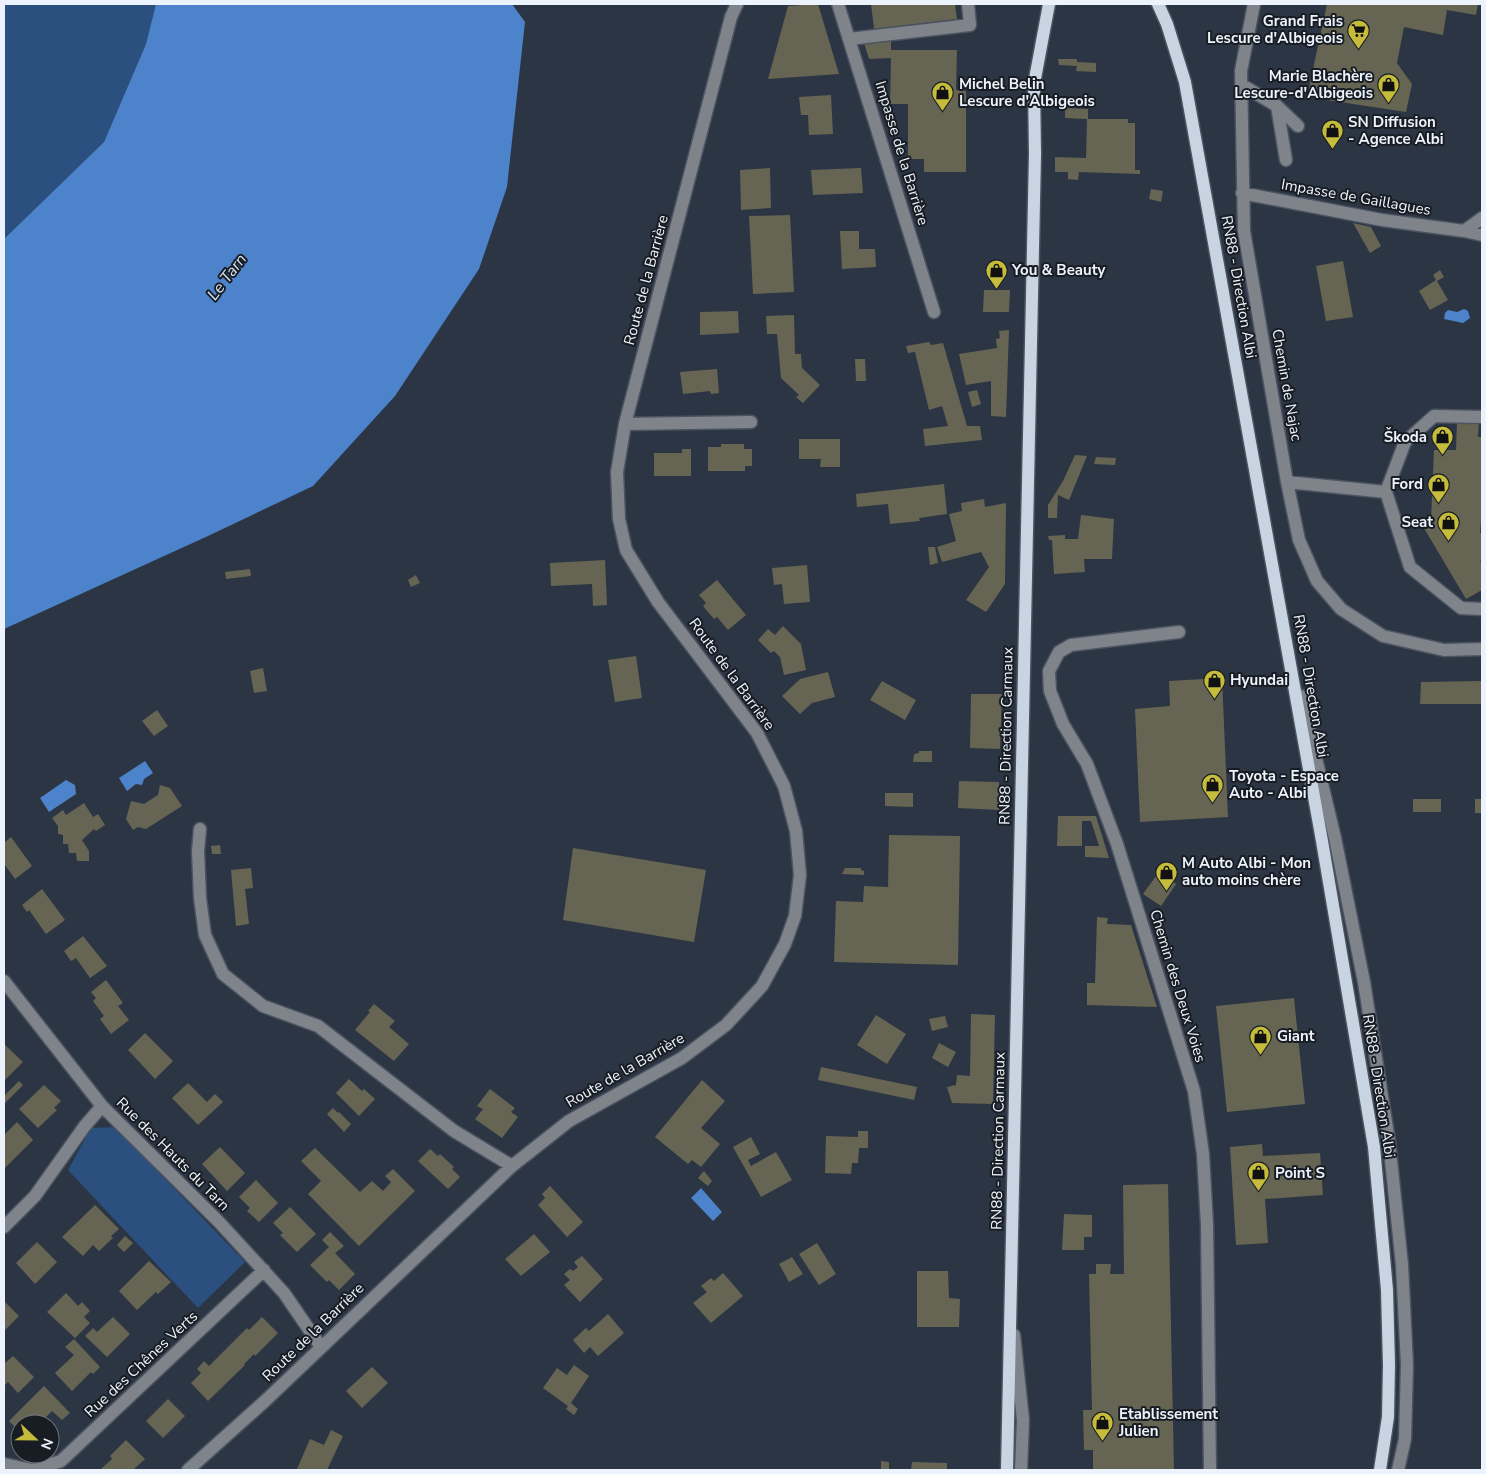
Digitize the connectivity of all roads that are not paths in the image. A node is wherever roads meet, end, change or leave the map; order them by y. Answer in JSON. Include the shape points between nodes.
{"nodes":[{"id":1,"x":737,"y":4,"type":"edge"},
{"id":2,"x":838,"y":4,"type":"edge"},
{"id":3,"x":968,"y":4,"type":"edge"},
{"id":4,"x":1049,"y":4,"type":"edge"},
{"id":5,"x":1158,"y":4,"type":"edge"},
{"id":6,"x":1254,"y":4,"type":"edge"},
{"id":7,"x":849,"y":39,"type":"junction"},
{"id":8,"x":1242,"y":85,"type":"junction"},
{"id":9,"x":1277,"y":106,"type":"junction"},
{"id":10,"x":1298,"y":126,"type":"dead end"},
{"id":11,"x":1286,"y":160,"type":"dead end"},
{"id":12,"x":1242,"y":193,"type":"junction"},
{"id":13,"x":1482,"y":218,"type":"edge"},
{"id":14,"x":1464,"y":232,"type":"junction"},
{"id":15,"x":1482,"y":235,"type":"edge"},
{"id":16,"x":934,"y":312,"type":"dead end"},
{"id":17,"x":1482,"y":417,"type":"edge"},
{"id":18,"x":752,"y":422,"type":"dead end"},
{"id":19,"x":625,"y":424,"type":"junction"},
{"id":20,"x":1287,"y":482,"type":"junction"},
{"id":21,"x":1386,"y":492,"type":"junction"},
{"id":22,"x":1280,"y":606,"type":"junction"},
{"id":23,"x":1482,"y":609,"type":"edge"},
{"id":24,"x":1179,"y":632,"type":"dead end"},
{"id":25,"x":1482,"y":649,"type":"edge"},
{"id":26,"x":200,"y":829,"type":"dead end"},
{"id":27,"x":4,"y":981,"type":"edge"},
{"id":28,"x":102,"y":1106,"type":"junction"},
{"id":29,"x":512,"y":1166,"type":"junction"},
{"id":30,"x":4,"y":1226,"type":"edge"},
{"id":31,"x":264,"y":1270,"type":"junction"},
{"id":32,"x":1011,"y":1308,"type":"junction"},
{"id":33,"x":321,"y":1347,"type":"junction"},
{"id":34,"x":4,"y":1464,"type":"edge"},
{"id":35,"x":33,"y":1470,"type":"edge"},
{"id":36,"x":188,"y":1470,"type":"edge"},
{"id":37,"x":1007,"y":1470,"type":"edge"},
{"id":38,"x":1021,"y":1470,"type":"edge"},
{"id":39,"x":1210,"y":1470,"type":"edge"},
{"id":40,"x":1380,"y":1470,"type":"edge"},
{"id":41,"x":1398,"y":1470,"type":"edge"}],
"edges":[{"from":1,"to":19,"type":"street","name":"Route de la Barrière"},
{"from":2,"to":7,"type":"street","name":"Impasse de la Barrière"},
{"from":3,"to":7,"type":"street","via":[[970,25]]},
{"from":4,"to":32,"type":"main road","name":"RN88 - Direction Carmaux","via":[[1034,84]]},
{"from":5,"to":22,"type":"main road","name":"RN88 - Direction Albi","via":[[1185,82]]},
{"from":6,"to":8,"type":"street","name":"Chemin de Najac","via":[[1241,71]]},
{"from":7,"to":16,"type":"street","name":"Impasse de la Barrière"},
{"from":8,"to":9,"type":"street"},
{"from":8,"to":12,"type":"street","name":"Chemin de Najac"},
{"from":9,"to":10,"type":"street"},
{"from":9,"to":11,"type":"street"},
{"from":12,"to":14,"type":"street","name":"Impasse de Gaillagues"},
{"from":12,"to":20,"type":"street","name":"Chemin de Najac","via":[[1244,231]]},
{"from":13,"to":14,"type":"street"},
{"from":14,"to":15,"type":"street","name":"Impasse de Gaillagues"},
{"from":17,"to":21,"type":"street","via":[[1434,416],[1405,442]]},
{"from":18,"to":19,"type":"street"},
{"from":19,"to":29,"type":"street","name":"Route de la Barrière","via":[[617,472],[619,519],[626,550],[658,602],[757,733],[784,786],[796,831],[800,875],[795,916],[785,944],[762,986],[726,1025],[682,1058],[569,1121]]},
{"from":20,"to":21,"type":"street"},
{"from":20,"to":25,"type":"street","name":"Chemin de Najac","via":[[1299,540],[1317,581],[1341,609],[1383,636],[1444,650]]},
{"from":21,"to":23,"type":"street","via":[[1410,567],[1461,608]]},
{"from":22,"to":40,"type":"main road","name":"RN88 - Direction Albi","via":[[1374,1148],[1387,1290],[1389,1356],[1388,1417]]},
{"from":22,"to":41,"type":"street","via":[[1335,838],[1364,982],[1389,1141],[1402,1265],[1407,1365],[1405,1439]]},
{"from":24,"to":39,"type":"street","name":"Chemin des Deux Voies","via":[[1071,645],[1059,652],[1049,671],[1050,691],[1063,724],[1087,764],[1117,844],[1194,1090],[1203,1154],[1207,1225]]},
{"from":26,"to":29,"type":"street","via":[[200,898],[206,935],[223,974],[263,1006],[318,1026],[454,1131]]},
{"from":27,"to":28,"type":"street","name":"Rue des Hauts du Tarn"},
{"from":28,"to":30,"type":"street","via":[[35,1196]]},
{"from":28,"to":31,"type":"street","name":"Rue des Hauts du Tarn"},
{"from":29,"to":33,"type":"street","name":"Route de la Barrière"},
{"from":31,"to":33,"type":"street","name":"Rue des Hauts du Tarn"},
{"from":31,"to":35,"type":"street","name":"Rue des Chênes Verts","via":[[61,1461]]},
{"from":32,"to":37,"type":"main road","name":"RN88 - Direction Carmaux"},
{"from":32,"to":38,"type":"street","via":[[1023,1420]]},
{"from":33,"to":36,"type":"street","name":"Route de la Barrière"},
{"from":34,"to":35,"type":"street","name":"Rue des Chênes Verts"}]}
